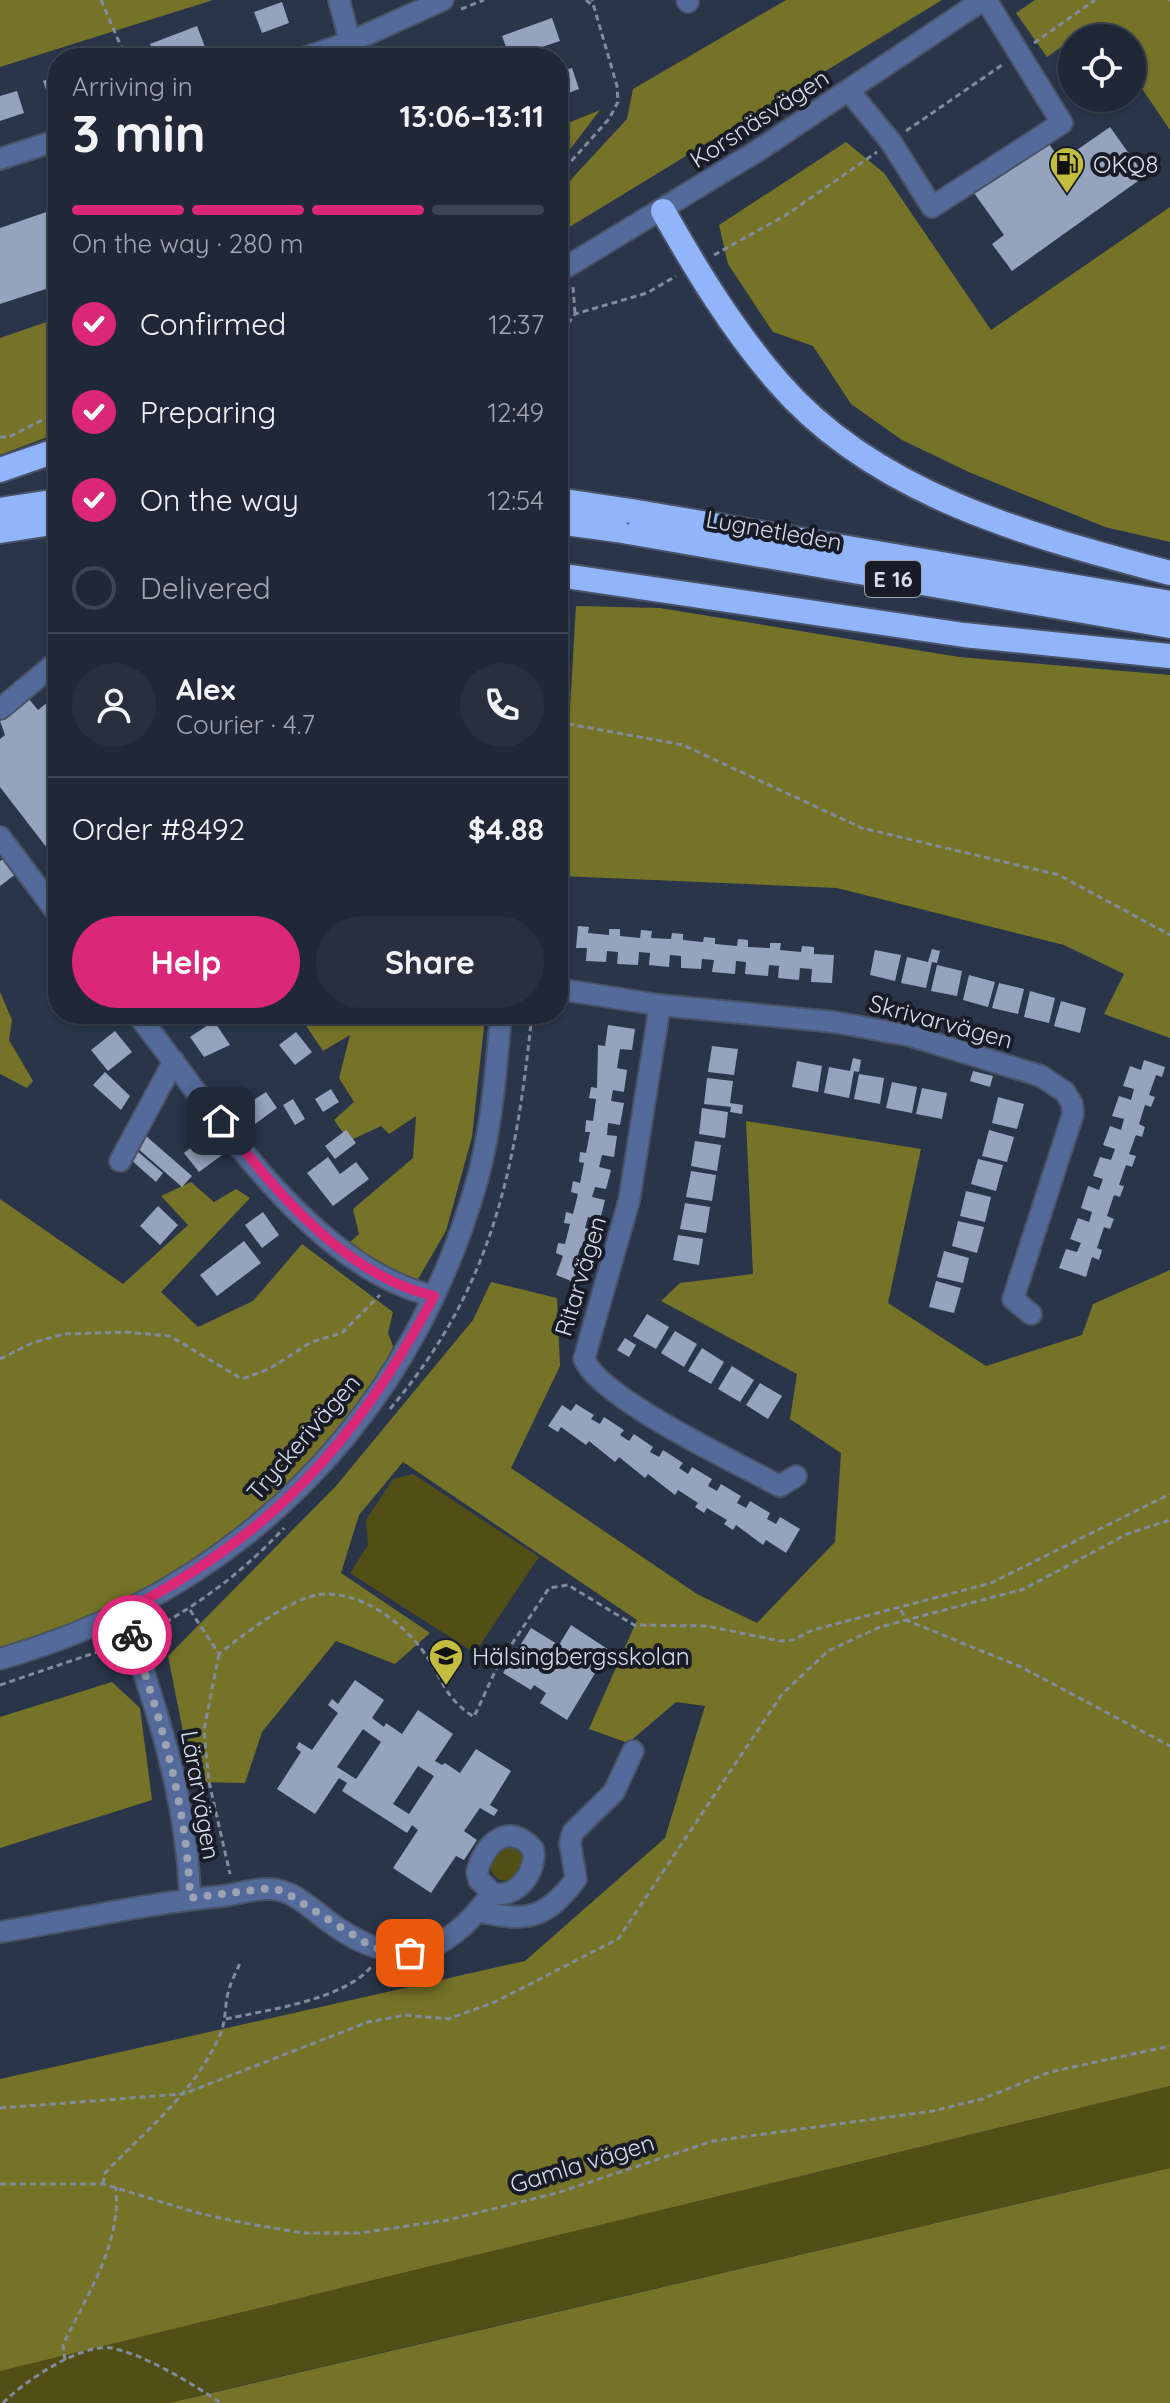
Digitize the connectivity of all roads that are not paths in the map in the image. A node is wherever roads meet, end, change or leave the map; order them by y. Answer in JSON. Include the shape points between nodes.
{"nodes":[{"id":1,"x":339,"y":0,"type":"edge"},
{"id":2,"x":443,"y":0,"type":"edge"},
{"id":3,"x":984,"y":0,"type":"edge"},
{"id":4,"x":350,"y":42,"type":"junction"},
{"id":5,"x":332,"y":48,"type":"edge"},
{"id":6,"x":849,"y":91,"type":"junction"},
{"id":7,"x":48,"y":143,"type":"edge"},
{"id":8,"x":0,"y":159,"type":"edge"},
{"id":9,"x":663,"y":211,"type":"junction"},
{"id":10,"x":568,"y":266,"type":"edge"},
{"id":11,"x":48,"y":453,"type":"edge"},
{"id":12,"x":0,"y":470,"type":"edge"},
{"id":13,"x":568,"y":500,"type":"edge"},
{"id":14,"x":48,"y":503,"type":"edge"},
{"id":15,"x":0,"y":510,"type":"edge"},
{"id":16,"x":624,"y":520,"type":"junction"},
{"id":17,"x":568,"y":522,"type":"edge"},
{"id":18,"x":48,"y":524,"type":"edge"},
{"id":19,"x":0,"y":531,"type":"edge"},
{"id":20,"x":48,"y":535,"type":"edge"},
{"id":21,"x":0,"y":542,"type":"edge"},
{"id":22,"x":1170,"y":573,"type":"edge"},
{"id":23,"x":568,"y":576,"type":"edge"},
{"id":24,"x":1170,"y":603,"type":"edge"},
{"id":25,"x":1170,"y":626,"type":"edge"},
{"id":26,"x":1170,"y":656,"type":"edge"},
{"id":27,"x":48,"y":669,"type":"edge"},
{"id":28,"x":0,"y":709,"type":"edge"},
{"id":29,"x":0,"y":837,"type":"edge"},
{"id":30,"x":48,"y":901,"type":"edge"},
{"id":31,"x":568,"y":991,"type":"edge"},
{"id":32,"x":660,"y":1005,"type":"junction"},
{"id":33,"x":145,"y":1024,"type":"edge"},
{"id":34,"x":500,"y":1024,"type":"edge"},
{"id":35,"x":174,"y":1061,"type":"junction"},
{"id":36,"x":120,"y":1161,"type":"dead end"},
{"id":37,"x":434,"y":1296,"type":"junction"},
{"id":38,"x":1031,"y":1314,"type":"dead end"},
{"id":39,"x":796,"y":1476,"type":"dead end"},
{"id":40,"x":123,"y":1612,"type":"junction"},
{"id":41,"x":0,"y":1659,"type":"edge"},
{"id":42,"x":633,"y":1751,"type":"dead end"},
{"id":43,"x":492,"y":1893,"type":"dead end"},
{"id":44,"x":190,"y":1898,"type":"junction"},
{"id":45,"x":479,"y":1911,"type":"junction"},
{"id":46,"x":0,"y":1932,"type":"edge"}],
"edges":[{"from":1,"to":4,"type":"street"},
{"from":2,"to":4,"type":"street"},
{"from":3,"to":6,"type":"street","name":"Korsnäsvägen"},
{"from":3,"to":6,"type":"street","via":[[1062,123],[932,207],[891,142]]},
{"from":4,"to":5,"type":"street"},
{"from":6,"to":9,"type":"street","name":"Korsnäsvägen"},
{"from":7,"to":8,"type":"street"},
{"from":9,"to":10,"type":"street","name":"Korsnäsvägen"},
{"from":9,"to":22,"type":"highway","via":[[705,287],[778,383],[825,427],[909,483],[982,517]]},
{"from":11,"to":12,"type":"highway"},
{"from":13,"to":16,"type":"highway","name":"Lugnetleden","number":"E 16","bridge":true},
{"from":14,"to":15,"type":"highway"},
{"from":16,"to":17,"type":"highway","name":"Lugnetleden","number":"E 16","bridge":true},
{"from":16,"to":24,"type":"highway","name":"Lugnetleden","number":"E 16"},
{"from":16,"to":25,"type":"highway","name":"Lugnetleden","number":"E 16"},
{"from":18,"to":19,"type":"highway"},
{"from":20,"to":21,"type":"highway"},
{"from":23,"to":26,"type":"highway","number":"E 16","via":[[964,635]]},
{"from":27,"to":28,"type":"street"},
{"from":29,"to":30,"type":"street"},
{"from":31,"to":32,"type":"street","name":"Skrivarvägen"},
{"from":32,"to":38,"type":"street","name":"Skrivarvägen","via":[[873,1028],[1031,1072],[1065,1092],[1072,1120],[1013,1299]]},
{"from":32,"to":39,"type":"street","name":"Ritarvägen","via":[[629,1201],[584,1359],[599,1380],[666,1424],[780,1486]]},
{"from":33,"to":35,"type":"street"},
{"from":34,"to":37,"type":"street","name":"Tryckerivägen","via":[[478,1179]]},
{"from":35,"to":36,"type":"street"},
{"from":35,"to":37,"type":"street","via":[[286,1200],[348,1254],[413,1291]]},
{"from":37,"to":40,"type":"street","name":"Tryckerivägen","via":[[379,1391],[306,1480],[232,1548]]},
{"from":40,"to":41,"type":"street","name":"Tryckerivägen","via":[[69,1637]]},
{"from":40,"to":44,"type":"street","name":"Lärarvägen","via":[[167,1740],[189,1855]]},
{"from":42,"to":45,"type":"street","via":[[614,1792],[573,1832],[576,1879],[557,1904],[512,1919]]},
{"from":43,"to":45,"type":"street","name":"Lärarvägen"},
{"from":44,"to":45,"type":"street","name":"Lärarvägen","via":[[283,1891],[339,1929],[384,1950],[410,1953],[441,1945]]},
{"from":44,"to":46,"type":"street","name":"Lärarvägen"}]}
